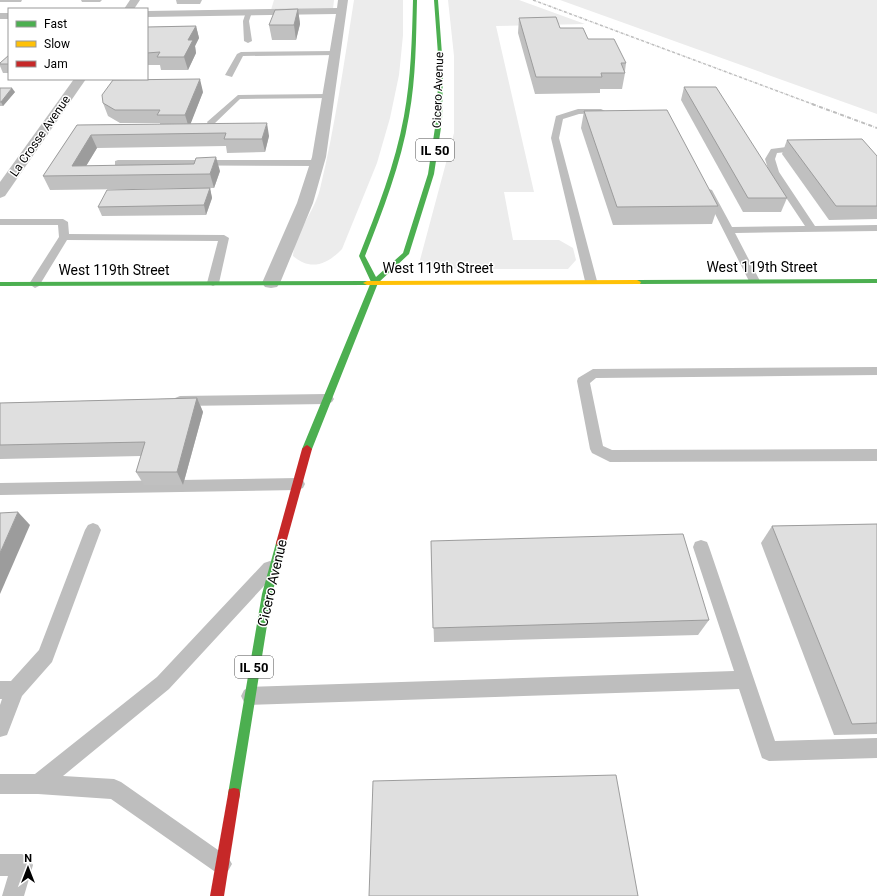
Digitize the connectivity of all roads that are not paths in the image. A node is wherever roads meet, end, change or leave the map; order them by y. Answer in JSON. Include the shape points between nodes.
{"nodes":[{"id":1,"x":415,"y":0,"type":"edge"},
{"id":2,"x":436,"y":0,"type":"edge"},
{"id":3,"x":342,"y":5,"type":"edge"},
{"id":4,"x":249,"y":12,"type":"junction"},
{"id":5,"x":148,"y":14,"type":"edge"},
{"id":6,"x":248,"y":41,"type":"dead end"},
{"id":7,"x":335,"y":53,"type":"junction"},
{"id":8,"x":229,"y":75,"type":"dead end"},
{"id":9,"x":79,"y":80,"type":"edge"},
{"id":10,"x":329,"y":96,"type":"junction"},
{"id":11,"x":607,"y":111,"type":"edge"},
{"id":12,"x":211,"y":122,"type":"edge"},
{"id":13,"x":809,"y":147,"type":"edge"},
{"id":14,"x":118,"y":163,"type":"dead end"},
{"id":15,"x":318,"y":163,"type":"junction"},
{"id":16,"x":703,"y":181,"type":"edge"},
{"id":17,"x":0,"y":193,"type":"edge"},
{"id":18,"x":0,"y":222,"type":"edge"},
{"id":19,"x":877,"y":228,"type":"edge"},
{"id":20,"x":812,"y":229,"type":"junction"},
{"id":21,"x":728,"y":230,"type":"junction"},
{"id":22,"x":64,"y":237,"type":"junction"},
{"id":23,"x":591,"y":281,"type":"junction"},
{"id":24,"x":754,"y":281,"type":"junction"},
{"id":25,"x":877,"y":281,"type":"edge"},
{"id":26,"x":375,"y":282,"type":"junction"},
{"id":27,"x":213,"y":283,"type":"junction"},
{"id":28,"x":271,"y":283,"type":"junction"},
{"id":29,"x":0,"y":284,"type":"edge"},
{"id":30,"x":35,"y":284,"type":"junction"},
{"id":31,"x":877,"y":371,"type":"edge"},
{"id":32,"x":327,"y":399,"type":"junction"},
{"id":33,"x":168,"y":402,"type":"edge"},
{"id":34,"x":877,"y":455,"type":"edge"},
{"id":35,"x":298,"y":484,"type":"junction"},
{"id":36,"x":0,"y":489,"type":"edge"},
{"id":37,"x":93,"y":530,"type":"dead end"},
{"id":38,"x":701,"y":547,"type":"dead end"},
{"id":39,"x":276,"y":562,"type":"junction"},
{"id":40,"x":745,"y":680,"type":"junction"},
{"id":41,"x":7,"y":690,"type":"edge"},
{"id":42,"x":250,"y":696,"type":"junction"},
{"id":43,"x":0,"y":728,"type":"edge"},
{"id":44,"x":877,"y":748,"type":"edge"},
{"id":45,"x":0,"y":784,"type":"edge"},
{"id":46,"x":38,"y":784,"type":"junction"},
{"id":47,"x":221,"y":864,"type":"junction"},
{"id":48,"x":0,"y":866,"type":"edge"},
{"id":49,"x":13,"y":896,"type":"edge"},
{"id":50,"x":217,"y":896,"type":"edge"}],
"edges":[{"from":1,"to":26,"type":"main road","name":"Cicero Avenue","number":"IL 50","via":[[414,58],[408,109],[397,159],[380,213],[362,256]]},
{"from":2,"to":26,"type":"main road","name":"Cicero Avenue","number":"IL 50","via":[[441,68],[439,122],[431,174],[406,254]]},
{"from":3,"to":4,"type":"street"},
{"from":3,"to":7,"type":"street"},
{"from":4,"to":5,"type":"street"},
{"from":4,"to":6,"type":"lane","via":[[246,21]]},
{"from":7,"to":8,"type":"lane","via":[[241,54]]},
{"from":7,"to":10,"type":"street"},
{"from":9,"to":17,"type":"street","name":"La Crosse Avenue"},
{"from":10,"to":12,"type":"lane","via":[[238,97]]},
{"from":10,"to":15,"type":"street"},
{"from":11,"to":23,"type":"lane","via":[[578,112],[559,118],[555,138]]},
{"from":13,"to":20,"type":"lane","via":[[774,151],[770,159],[774,172]]},
{"from":14,"to":15,"type":"lane"},
{"from":15,"to":28,"type":"street","via":[[305,203]]},
{"from":16,"to":21,"type":"lane"},
{"from":18,"to":22,"type":"lane","via":[[63,222]]},
{"from":19,"to":20,"type":"lane"},
{"from":20,"to":21,"type":"lane"},
{"from":21,"to":24,"type":"lane"},
{"from":22,"to":27,"type":"lane","via":[[224,238]]},
{"from":22,"to":30,"type":"lane"},
{"from":23,"to":24,"type":"main road","name":"West 119th Street"},
{"from":23,"to":26,"type":"main road","name":"West 119th Street"},
{"from":24,"to":25,"type":"main road","name":"West 119th Street"},
{"from":26,"to":28,"type":"main road","name":"West 119th Street"},
{"from":26,"to":32,"type":"main road","name":"Cicero Avenue","number":"IL 50"},
{"from":27,"to":28,"type":"main road","name":"West 119th Street"},
{"from":27,"to":30,"type":"main road","name":"West 119th Street"},
{"from":29,"to":30,"type":"main road","name":"West 119th Street"},
{"from":31,"to":34,"type":"lane","via":[[593,374],[583,381],[597,449],[610,456]]},
{"from":32,"to":33,"type":"lane"},
{"from":32,"to":35,"type":"main road","name":"Cicero Avenue","number":"IL 50","via":[[311,438]]},
{"from":35,"to":36,"type":"lane"},
{"from":35,"to":39,"type":"main road","name":"Cicero Avenue","number":"IL 50"},
{"from":37,"to":41,"type":"lane","via":[[46,656]]},
{"from":38,"to":40,"type":"lane"},
{"from":39,"to":42,"type":"main road","name":"Cicero Avenue","number":"IL 50","via":[[267,594]]},
{"from":39,"to":46,"type":"lane","via":[[163,683]]},
{"from":40,"to":42,"type":"lane"},
{"from":40,"to":44,"type":"lane","via":[[769,751]]},
{"from":41,"to":43,"type":"lane"},
{"from":42,"to":47,"type":"main road","name":"Cicero Avenue","number":"IL 50"},
{"from":45,"to":46,"type":"lane"},
{"from":46,"to":47,"type":"lane","via":[[114,789]]},
{"from":47,"to":50,"type":"main road","name":"Cicero Avenue","number":"IL 50"},
{"from":48,"to":49,"type":"lane","via":[[22,865]]}]}
